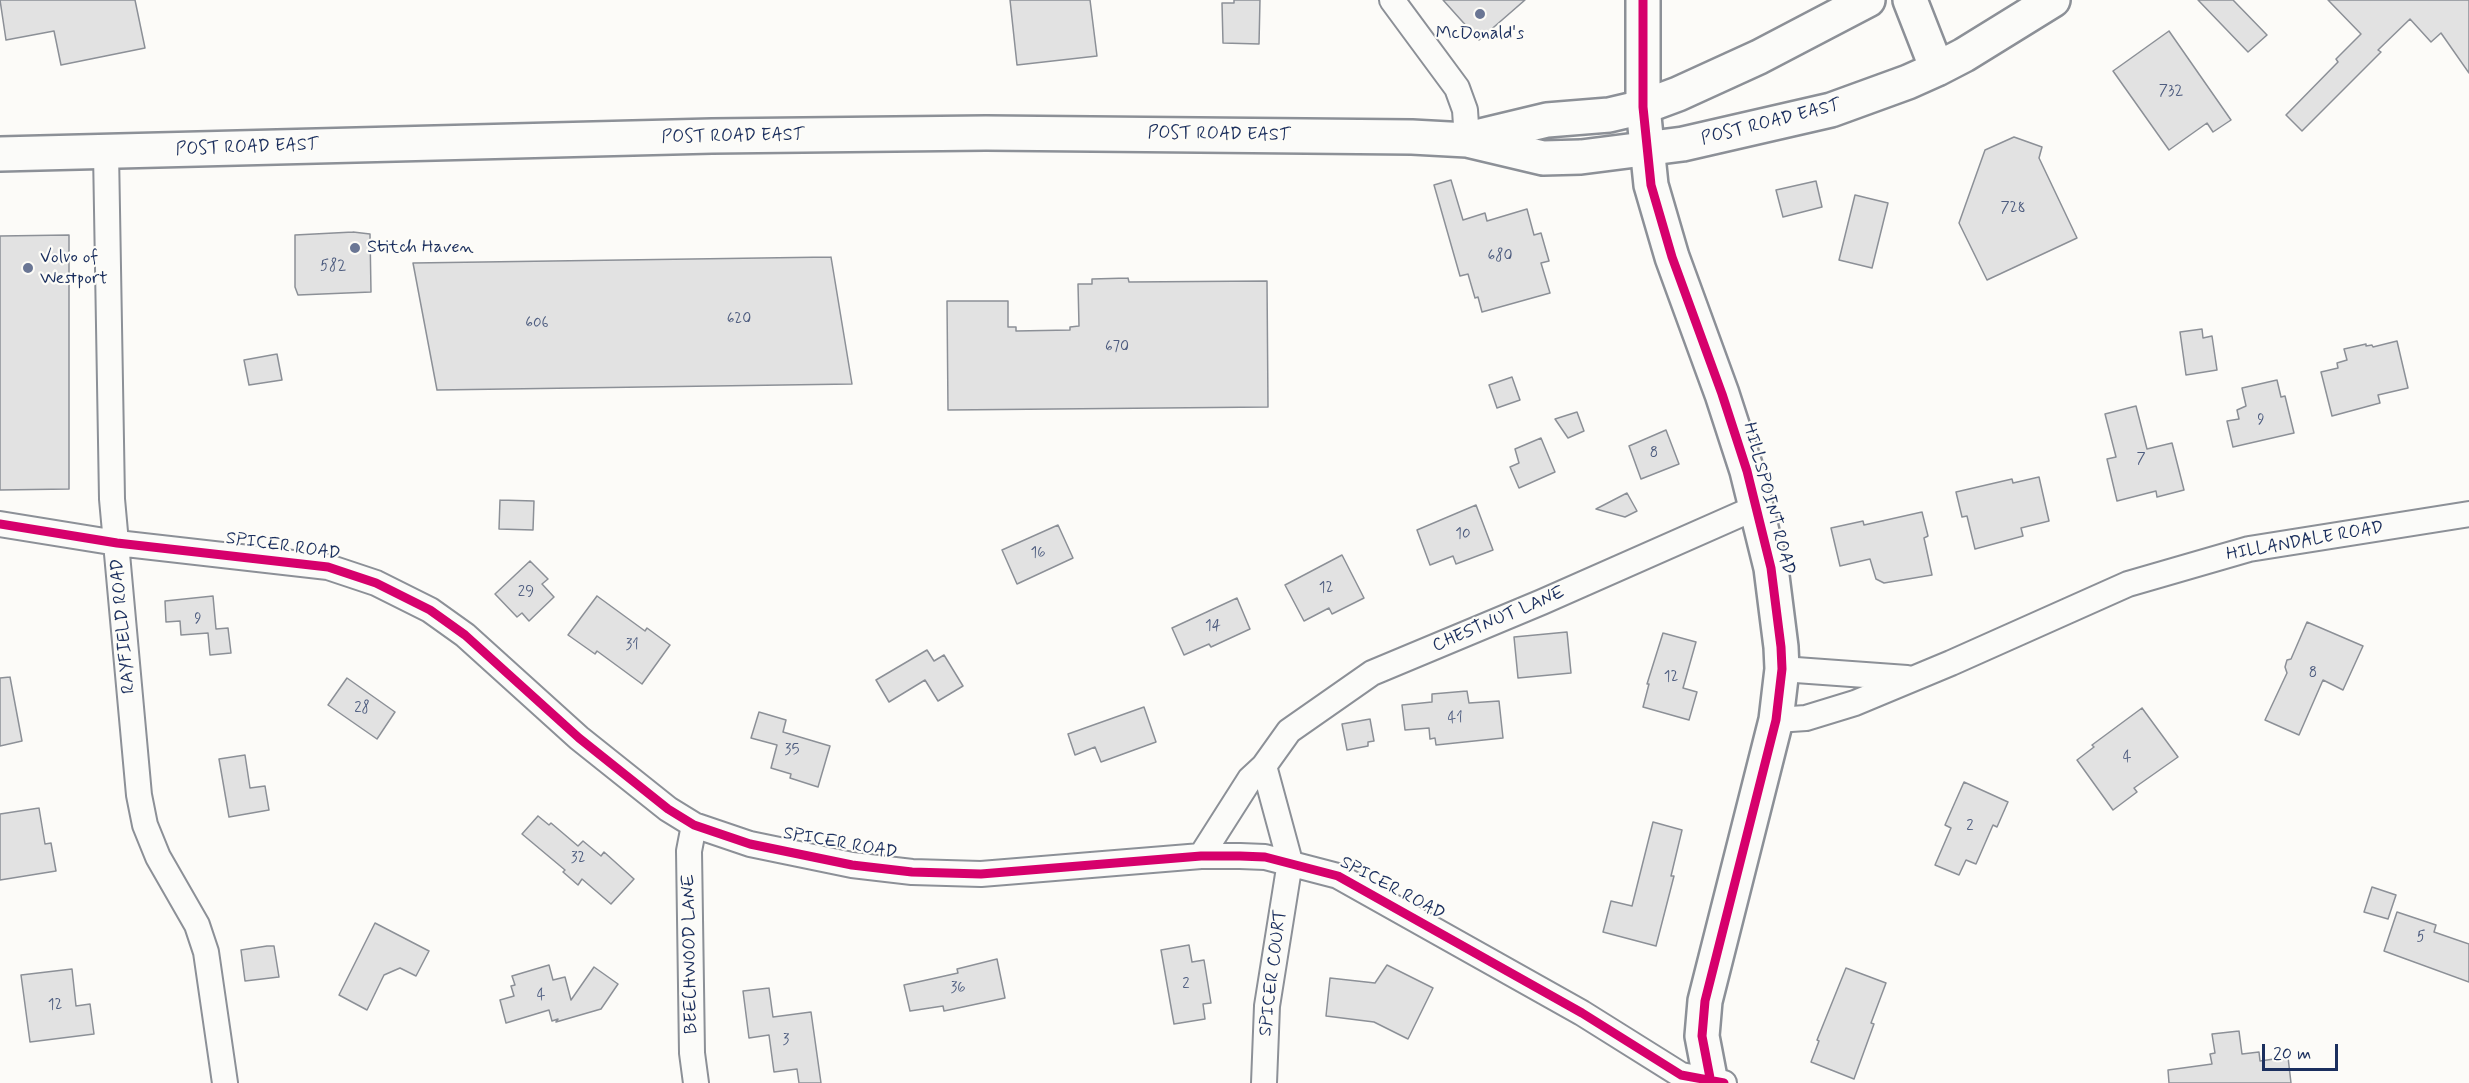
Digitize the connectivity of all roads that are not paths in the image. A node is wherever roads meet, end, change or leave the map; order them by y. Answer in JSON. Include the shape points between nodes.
{"nodes":[{"id":1,"x":1392,"y":0,"type":"edge"},
{"id":2,"x":1643,"y":0,"type":"edge"},
{"id":3,"x":1868,"y":0,"type":"edge"},
{"id":4,"x":1910,"y":0,"type":"edge"},
{"id":5,"x":2053,"y":0,"type":"edge"},
{"id":6,"x":1936,"y":69,"type":"junction"},
{"id":7,"x":1643,"y":106,"type":"junction"},
{"id":8,"x":1467,"y":140,"type":"junction"},
{"id":9,"x":1646,"y":151,"type":"junction"},
{"id":10,"x":106,"y":152,"type":"junction"},
{"id":11,"x":0,"y":154,"type":"edge"},
{"id":12,"x":1757,"y":507,"type":"junction"},
{"id":13,"x":2469,"y":514,"type":"edge"},
{"id":14,"x":0,"y":524,"type":"edge"},
{"id":15,"x":117,"y":543,"type":"junction"},
{"id":16,"x":1782,"y":669,"type":"junction"},
{"id":17,"x":1912,"y":679,"type":"junction"},
{"id":18,"x":1776,"y":720,"type":"junction"},
{"id":19,"x":1264,"y":766,"type":"junction"},
{"id":20,"x":694,"y":825,"type":"junction"},
{"id":21,"x":1201,"y":856,"type":"junction"},
{"id":22,"x":1290,"y":862,"type":"junction"},
{"id":23,"x":1715,"y":1082,"type":"edge"},
{"id":24,"x":225,"y":1083,"type":"edge"},
{"id":25,"x":696,"y":1083,"type":"edge"},
{"id":26,"x":1264,"y":1083,"type":"edge"}],
"edges":[{"from":1,"to":8,"type":"street","via":[[1457,88],[1465,110]]},
{"from":2,"to":7,"type":"main road","name":"HILLSPOINT ROAD"},
{"from":3,"to":7,"type":"main road","name":"POST ROAD EAST","via":[[1759,57]]},
{"from":4,"to":6,"type":"main road"},
{"from":5,"to":6,"type":"main road","name":"POST ROAD EAST"},
{"from":6,"to":9,"type":"main road","name":"POST ROAD EAST","via":[[1832,110],[1728,136]]},
{"from":7,"to":8,"type":"main road","name":"POST ROAD EAST","via":[[1609,115],[1547,120]]},
{"from":7,"to":9,"type":"main road","name":"HILLSPOINT ROAD"},
{"from":8,"to":9,"type":"main road","name":"POST ROAD EAST","via":[[1543,158]]},
{"from":8,"to":10,"type":"main road","name":"POST ROAD EAST","via":[[986,133]]},
{"from":9,"to":12,"type":"main road","name":"HILLSPOINT ROAD","via":[[1651,184],[1672,257],[1722,394]]},
{"from":10,"to":11,"type":"main road","name":"POST ROAD EAST"},
{"from":10,"to":15,"type":"street","name":"RAYFIELD ROAD","via":[[112,499]]},
{"from":12,"to":16,"type":"main road","name":"HILLSPOINT ROAD","via":[[1776,599]]},
{"from":12,"to":19,"type":"street","name":"CHESTNUT LANE","via":[[1372,674],[1288,731]]},
{"from":13,"to":17,"type":"street","name":"HILLANDALE ROAD","via":[[2249,549],[2128,584]]},
{"from":14,"to":15,"type":"street","name":"SPICER ROAD"},
{"from":15,"to":20,"type":"street","name":"SPICER ROAD","via":[[328,567],[393,590],[465,635],[606,760]]},
{"from":15,"to":24,"type":"street","name":"RAYFIELD ROAD","via":[[139,795],[145,825],[158,857],[197,925],[206,952]]},
{"from":16,"to":17,"type":"street","name":"HILLANDALE ROAD"},
{"from":16,"to":18,"type":"main road","name":"HILLSPOINT ROAD"},
{"from":17,"to":18,"type":"street","name":"HILLANDALE ROAD","via":[[1818,715]]},
{"from":18,"to":23,"type":"main road","name":"HILLSPOINT ROAD","via":[[1705,1001],[1702,1036]]},
{"from":19,"to":21,"type":"street","name":"CHESTNUT LANE","via":[[1250,779]]},
{"from":19,"to":22,"type":"street"},
{"from":20,"to":21,"type":"street","name":"SPICER ROAD","via":[[785,852],[912,872],[981,874]]},
{"from":20,"to":25,"type":"street","name":"BEECHWOOD LANE","via":[[689,851],[692,1053]]},
{"from":21,"to":22,"type":"street","name":"SPICER ROAD","via":[[1265,856]]},
{"from":22,"to":23,"type":"street","name":"SPICER ROAD","via":[[1338,876],[1581,1013],[1681,1075]]},
{"from":22,"to":26,"type":"street","name":"SPICER COURT","via":[[1268,1006]]}]}
